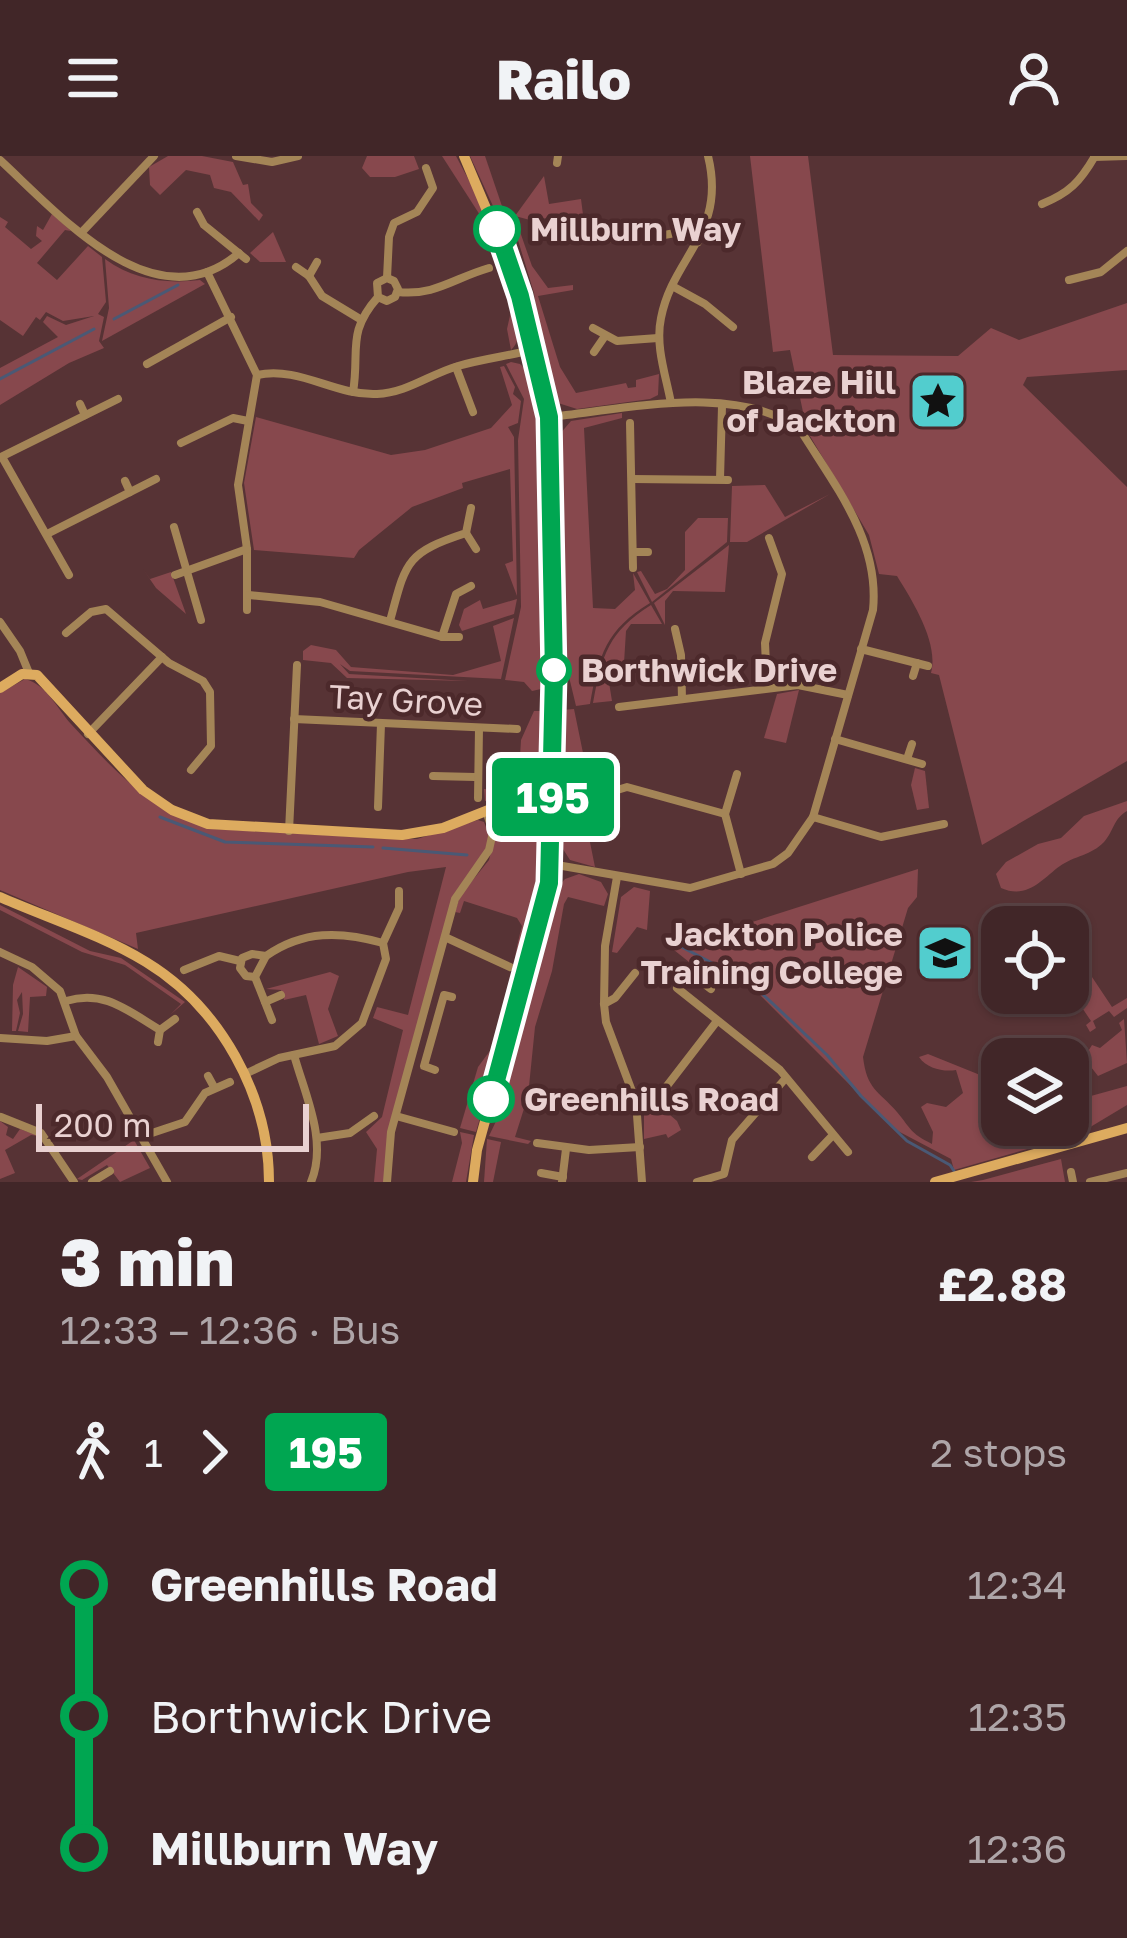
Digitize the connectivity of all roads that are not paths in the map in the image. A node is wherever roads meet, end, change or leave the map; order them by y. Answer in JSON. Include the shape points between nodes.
{"nodes":[{"id":1,"x":154,"y":156,"type":"edge"},
{"id":2,"x":236,"y":156,"type":"edge"},
{"id":3,"x":464,"y":156,"type":"edge"},
{"id":4,"x":708,"y":156,"type":"edge"},
{"id":5,"x":1094,"y":156,"type":"edge"},
{"id":6,"x":1127,"y":156,"type":"edge"},
{"id":7,"x":291,"y":157,"type":"edge"},
{"id":8,"x":0,"y":160,"type":"edge"},
{"id":9,"x":426,"y":168,"type":"dead end"},
{"id":10,"x":445,"y":186,"type":"dead end"},
{"id":11,"x":433,"y":188,"type":"junction"},
{"id":12,"x":1042,"y":204,"type":"dead end"},
{"id":13,"x":197,"y":212,"type":"dead end"},
{"id":14,"x":204,"y":225,"type":"junction"},
{"id":15,"x":82,"y":232,"type":"junction"},
{"id":16,"x":192,"y":233,"type":"dead end"},
{"id":17,"x":578,"y":234,"type":"dead end"},
{"id":18,"x":592,"y":236,"type":"junction"},
{"id":19,"x":698,"y":242,"type":"junction"},
{"id":20,"x":1127,"y":251,"type":"edge"},
{"id":21,"x":590,"y":254,"type":"dead end"},
{"id":22,"x":317,"y":262,"type":"dead end"},
{"id":23,"x":1082,"y":262,"type":"dead end"},
{"id":24,"x":452,"y":264,"type":"dead end"},
{"id":25,"x":296,"y":266,"type":"dead end"},
{"id":26,"x":489,"y":268,"type":"dead end"},
{"id":27,"x":207,"y":272,"type":"junction"},
{"id":28,"x":309,"y":276,"type":"junction"},
{"id":29,"x":1085,"y":277,"type":"junction"},
{"id":30,"x":387,"y":278,"type":"junction"},
{"id":31,"x":458,"y":278,"type":"junction"},
{"id":32,"x":1070,"y":280,"type":"dead end"},
{"id":33,"x":674,"y":287,"type":"junction"},
{"id":34,"x":398,"y":292,"type":"junction"},
{"id":35,"x":378,"y":297,"type":"junction"},
{"id":36,"x":731,"y":306,"type":"dead end"},
{"id":37,"x":721,"y":315,"type":"junction"},
{"id":38,"x":231,"y":317,"type":"junction"},
{"id":39,"x":361,"y":320,"type":"junction"},
{"id":40,"x":733,"y":327,"type":"dead end"},
{"id":41,"x":592,"y":328,"type":"dead end"},
{"id":42,"x":605,"y":336,"type":"junction"},
{"id":43,"x":658,"y":338,"type":"junction"},
{"id":44,"x":533,"y":350,"type":"junction"},
{"id":45,"x":594,"y":352,"type":"dead end"},
{"id":46,"x":162,"y":356,"type":"junction"},
{"id":47,"x":147,"y":364,"type":"dead end"},
{"id":48,"x":456,"y":367,"type":"junction"},
{"id":49,"x":169,"y":370,"type":"dead end"},
{"id":50,"x":257,"y":376,"type":"junction"},
{"id":51,"x":353,"y":392,"type":"junction"},
{"id":52,"x":118,"y":399,"type":"dead end"},
{"id":53,"x":467,"y":400,"type":"junction"},
{"id":54,"x":670,"y":403,"type":"junction"},
{"id":55,"x":80,"y":404,"type":"dead end"},
{"id":56,"x":454,"y":404,"type":"dead end"},
{"id":57,"x":722,"y":406,"type":"junction"},
{"id":58,"x":473,"y":412,"type":"dead end"},
{"id":59,"x":85,"y":415,"type":"junction"},
{"id":60,"x":549,"y":417,"type":"junction"},
{"id":61,"x":248,"y":422,"type":"junction"},
{"id":62,"x":630,"y":423,"type":"dead end"},
{"id":63,"x":193,"y":437,"type":"junction"},
{"id":64,"x":631,"y":437,"type":"junction"},
{"id":65,"x":646,"y":437,"type":"dead end"},
{"id":66,"x":181,"y":443,"type":"dead end"},
{"id":67,"x":201,"y":452,"type":"dead end"},
{"id":68,"x":1,"y":458,"type":"edge"},
{"id":69,"x":156,"y":478,"type":"dead end"},
{"id":70,"x":632,"y":479,"type":"junction"},
{"id":71,"x":125,"y":481,"type":"dead end"},
{"id":72,"x":130,"y":492,"type":"junction"},
{"id":73,"x":472,"y":508,"type":"dead end"},
{"id":74,"x":174,"y":527,"type":"dead end"},
{"id":75,"x":466,"y":533,"type":"junction"},
{"id":76,"x":47,"y":534,"type":"junction"},
{"id":77,"x":769,"y":538,"type":"dead end"},
{"id":78,"x":247,"y":549,"type":"junction"},
{"id":79,"x":476,"y":549,"type":"dead end"},
{"id":80,"x":776,"y":550,"type":"junction"},
{"id":81,"x":633,"y":552,"type":"junction"},
{"id":82,"x":649,"y":553,"type":"dead end"},
{"id":83,"x":761,"y":557,"type":"dead end"},
{"id":84,"x":633,"y":568,"type":"dead end"},
{"id":85,"x":188,"y":570,"type":"junction"},
{"id":86,"x":175,"y":574,"type":"dead end"},
{"id":87,"x":70,"y":575,"type":"dead end"},
{"id":88,"x":471,"y":586,"type":"dead end"},
{"id":89,"x":249,"y":595,"type":"junction"},
{"id":90,"x":247,"y":610,"type":"dead end"},
{"id":91,"x":201,"y":620,"type":"dead end"},
{"id":92,"x":390,"y":621,"type":"junction"},
{"id":93,"x":0,"y":622,"type":"edge"},
{"id":94,"x":675,"y":629,"type":"dead end"},
{"id":95,"x":66,"y":633,"type":"dead end"},
{"id":96,"x":442,"y":637,"type":"junction"},
{"id":97,"x":459,"y":637,"type":"dead end"},
{"id":98,"x":861,"y":649,"type":"junction"},
{"id":99,"x":162,"y":657,"type":"junction"},
{"id":100,"x":297,"y":664,"type":"dead end"},
{"id":101,"x":29,"y":673,"type":"junction"},
{"id":102,"x":913,"y":676,"type":"dead end"},
{"id":103,"x":283,"y":682,"type":"dead end"},
{"id":104,"x":296,"y":682,"type":"junction"},
{"id":105,"x":767,"y":687,"type":"junction"},
{"id":106,"x":0,"y":688,"type":"edge"},
{"id":107,"x":848,"y":695,"type":"junction"},
{"id":108,"x":682,"y":699,"type":"junction"},
{"id":109,"x":633,"y":705,"type":"junction"},
{"id":110,"x":619,"y":706,"type":"dead end"},
{"id":111,"x":294,"y":719,"type":"junction"},
{"id":112,"x":634,"y":721,"type":"dead end"},
{"id":113,"x":381,"y":724,"type":"junction"},
{"id":114,"x":479,"y":728,"type":"junction"},
{"id":115,"x":517,"y":729,"type":"dead end"},
{"id":116,"x":88,"y":734,"type":"junction"},
{"id":117,"x":835,"y":740,"type":"junction"},
{"id":118,"x":912,"y":744,"type":"dead end"},
{"id":119,"x":907,"y":759,"type":"junction"},
{"id":120,"x":922,"y":764,"type":"dead end"},
{"id":121,"x":191,"y":770,"type":"dead end"},
{"id":122,"x":737,"y":774,"type":"dead end"},
{"id":123,"x":433,"y":776,"type":"dead end"},
{"id":124,"x":475,"y":777,"type":"junction"},
{"id":125,"x":596,"y":780,"type":"dead end"},
{"id":126,"x":718,"y":783,"type":"dead end"},
{"id":127,"x":733,"y":787,"type":"junction"},
{"id":128,"x":366,"y":794,"type":"dead end"},
{"id":129,"x":378,"y":794,"type":"junction"},
{"id":130,"x":599,"y":794,"type":"junction"},
{"id":131,"x":478,"y":798,"type":"dead end"},
{"id":132,"x":588,"y":799,"type":"dead end"},
{"id":133,"x":553,"y":802,"type":"junction"},
{"id":134,"x":378,"y":807,"type":"dead end"},
{"id":135,"x":485,"y":812,"type":"junction"},
{"id":136,"x":925,"y":813,"type":"dead end"},
{"id":137,"x":725,"y":814,"type":"junction"},
{"id":138,"x":813,"y":818,"type":"junction"},
{"id":139,"x":944,"y":824,"type":"dead end"},
{"id":140,"x":928,"y":828,"type":"junction"},
{"id":141,"x":289,"y":831,"type":"junction"},
{"id":142,"x":551,"y":864,"type":"junction"},
{"id":143,"x":741,"y":874,"type":"junction"},
{"id":144,"x":617,"y":877,"type":"junction"},
{"id":145,"x":398,"y":891,"type":"dead end"},
{"id":146,"x":0,"y":897,"type":"edge"},
{"id":147,"x":399,"y":908,"type":"junction"},
{"id":148,"x":412,"y":912,"type":"dead end"},
{"id":149,"x":446,"y":938,"type":"junction"},
{"id":150,"x":382,"y":943,"type":"junction"},
{"id":151,"x":0,"y":952,"type":"edge"},
{"id":152,"x":266,"y":956,"type":"junction"},
{"id":153,"x":488,"y":956,"type":"junction"},
{"id":154,"x":240,"y":961,"type":"junction"},
{"id":155,"x":510,"y":967,"type":"dead end"},
{"id":156,"x":184,"y":970,"type":"dead end"},
{"id":157,"x":480,"y":970,"type":"dead end"},
{"id":158,"x":688,"y":972,"type":"dead end"},
{"id":159,"x":635,"y":973,"type":"dead end"},
{"id":160,"x":255,"y":977,"type":"junction"},
{"id":161,"x":701,"y":982,"type":"junction"},
{"id":162,"x":676,"y":988,"type":"dead end"},
{"id":163,"x":711,"y":989,"type":"dead end"},
{"id":164,"x":281,"y":995,"type":"dead end"},
{"id":165,"x":452,"y":997,"type":"dead end"},
{"id":166,"x":690,"y":998,"type":"junction"},
{"id":167,"x":66,"y":1001,"type":"junction"},
{"id":168,"x":265,"y":1002,"type":"junction"},
{"id":169,"x":604,"y":1004,"type":"junction"},
{"id":170,"x":175,"y":1019,"type":"dead end"},
{"id":171,"x":272,"y":1020,"type":"dead end"},
{"id":172,"x":717,"y":1021,"type":"junction"},
{"id":173,"x":421,"y":1027,"type":"junction"},
{"id":174,"x":160,"y":1030,"type":"junction"},
{"id":175,"x":434,"y":1031,"type":"junction"},
{"id":176,"x":76,"y":1036,"type":"junction"},
{"id":177,"x":0,"y":1038,"type":"edge"},
{"id":178,"x":158,"y":1042,"type":"dead end"},
{"id":179,"x":294,"y":1055,"type":"junction"},
{"id":180,"x":435,"y":1070,"type":"dead end"},
{"id":181,"x":244,"y":1074,"type":"junction"},
{"id":182,"x":208,"y":1076,"type":"dead end"},
{"id":183,"x":785,"y":1079,"type":"junction"},
{"id":184,"x":230,"y":1082,"type":"dead end"},
{"id":185,"x":214,"y":1087,"type":"junction"},
{"id":186,"x":636,"y":1102,"type":"junction"},
{"id":187,"x":374,"y":1116,"type":"dead end"},
{"id":188,"x":396,"y":1116,"type":"junction"},
{"id":189,"x":1,"y":1117,"type":"edge"},
{"id":190,"x":16,"y":1122,"type":"junction"},
{"id":191,"x":1127,"y":1128,"type":"edge"},
{"id":192,"x":356,"y":1130,"type":"junction"},
{"id":193,"x":833,"y":1135,"type":"junction"},
{"id":194,"x":10,"y":1136,"type":"dead end"},
{"id":195,"x":140,"y":1137,"type":"junction"},
{"id":196,"x":317,"y":1138,"type":"junction"},
{"id":197,"x":363,"y":1142,"type":"dead end"},
{"id":198,"x":537,"y":1143,"type":"dead end"},
{"id":199,"x":442,"y":1144,"type":"dead end"},
{"id":200,"x":640,"y":1147,"type":"junction"},
{"id":201,"x":566,"y":1149,"type":"junction"},
{"id":202,"x":848,"y":1152,"type":"dead end"},
{"id":203,"x":812,"y":1157,"type":"dead end"},
{"id":204,"x":110,"y":1171,"type":"dead end"},
{"id":205,"x":1127,"y":1173,"type":"edge"},
{"id":206,"x":541,"y":1174,"type":"dead end"},
{"id":207,"x":726,"y":1178,"type":"edge"},
{"id":208,"x":562,"y":1179,"type":"edge"},
{"id":209,"x":74,"y":1182,"type":"edge"},
{"id":210,"x":92,"y":1182,"type":"edge"},
{"id":211,"x":167,"y":1182,"type":"edge"},
{"id":212,"x":268,"y":1182,"type":"edge"},
{"id":213,"x":311,"y":1182,"type":"edge"},
{"id":214,"x":387,"y":1182,"type":"edge"},
{"id":215,"x":473,"y":1182,"type":"edge"},
{"id":216,"x":642,"y":1182,"type":"edge"},
{"id":217,"x":697,"y":1182,"type":"edge"},
{"id":218,"x":935,"y":1182,"type":"edge"},
{"id":219,"x":1090,"y":1182,"type":"edge"}],
"edges":[{"from":1,"to":15,"type":"street"},
{"from":2,"to":7,"type":"street"},
{"from":3,"to":44,"type":"street","via":[[512,270]]},
{"from":4,"to":19,"type":"street","via":[[712,197]]},
{"from":5,"to":6,"type":"street"},
{"from":5,"to":12,"type":"street","via":[[1079,183]]},
{"from":8,"to":15,"type":"street"},
{"from":9,"to":11,"type":"street"},
{"from":10,"to":11,"type":"street"},
{"from":11,"to":30,"type":"street","via":[[391,230]]},
{"from":13,"to":14,"type":"street"},
{"from":14,"to":16,"type":"street"},
{"from":14,"to":27,"type":"street","via":[[243,256]]},
{"from":15,"to":27,"type":"street","via":[[141,272]]},
{"from":17,"to":18,"type":"street"},
{"from":18,"to":19,"type":"street","via":[[632,241],[675,233]]},
{"from":18,"to":21,"type":"street"},
{"from":19,"to":33,"type":"street"},
{"from":20,"to":29,"type":"street"},
{"from":22,"to":28,"type":"street"},
{"from":23,"to":29,"type":"street"},
{"from":24,"to":31,"type":"street"},
{"from":25,"to":28,"type":"street"},
{"from":26,"to":31,"type":"street"},
{"from":27,"to":38,"type":"street"},
{"from":28,"to":39,"type":"street","via":[[322,296]]},
{"from":29,"to":32,"type":"street"},
{"from":30,"to":34,"type":"street"},
{"from":30,"to":35,"type":"street","via":[[377,283]]},
{"from":31,"to":34,"type":"street","via":[[433,292]]},
{"from":33,"to":37,"type":"street"},
{"from":33,"to":43,"type":"street"},
{"from":34,"to":35,"type":"street"},
{"from":35,"to":39,"type":"street"},
{"from":36,"to":37,"type":"street"},
{"from":37,"to":40,"type":"street"},
{"from":38,"to":46,"type":"street"},
{"from":38,"to":50,"type":"street"},
{"from":39,"to":51,"type":"street"},
{"from":41,"to":42,"type":"street"},
{"from":42,"to":43,"type":"street"},
{"from":42,"to":45,"type":"street"},
{"from":43,"to":54,"type":"street"},
{"from":44,"to":48,"type":"street"},
{"from":44,"to":60,"type":"street"},
{"from":46,"to":47,"type":"street"},
{"from":46,"to":49,"type":"street"},
{"from":48,"to":51,"type":"street","via":[[405,390]]},
{"from":48,"to":53,"type":"street"},
{"from":50,"to":51,"type":"street","via":[[300,375]]},
{"from":50,"to":61,"type":"street"},
{"from":52,"to":59,"type":"street"},
{"from":53,"to":56,"type":"street"},
{"from":53,"to":58,"type":"street"},
{"from":54,"to":57,"type":"street"},
{"from":54,"to":60,"type":"street"},
{"from":55,"to":59,"type":"street"},
{"from":57,"to":70,"type":"street","via":[[724,479]]},
{"from":57,"to":98,"type":"street","via":[[766,410],[800,430],[856,522],[875,588]]},
{"from":59,"to":68,"type":"street"},
{"from":60,"to":133,"type":"street"},
{"from":61,"to":63,"type":"street","via":[[232,418]]},
{"from":61,"to":78,"type":"street","via":[[238,485]]},
{"from":62,"to":64,"type":"street"},
{"from":63,"to":66,"type":"street"},
{"from":63,"to":67,"type":"street"},
{"from":64,"to":65,"type":"street"},
{"from":64,"to":70,"type":"street"},
{"from":68,"to":76,"type":"street"},
{"from":69,"to":72,"type":"street"},
{"from":70,"to":81,"type":"street"},
{"from":71,"to":72,"type":"street"},
{"from":72,"to":76,"type":"street"},
{"from":73,"to":75,"type":"street"},
{"from":74,"to":85,"type":"street"},
{"from":75,"to":79,"type":"street"},
{"from":75,"to":92,"type":"street","via":[[408,562]]},
{"from":76,"to":87,"type":"street"},
{"from":77,"to":80,"type":"street"},
{"from":78,"to":85,"type":"street"},
{"from":78,"to":89,"type":"street"},
{"from":80,"to":83,"type":"street"},
{"from":80,"to":105,"type":"street","via":[[782,574],[766,643]]},
{"from":81,"to":82,"type":"street"},
{"from":81,"to":84,"type":"street"},
{"from":85,"to":86,"type":"street"},
{"from":85,"to":91,"type":"street"},
{"from":88,"to":96,"type":"street","via":[[456,594]]},
{"from":89,"to":90,"type":"street"},
{"from":89,"to":92,"type":"street"},
{"from":92,"to":96,"type":"street"},
{"from":93,"to":101,"type":"street"},
{"from":94,"to":108,"type":"street"},
{"from":95,"to":99,"type":"street","via":[[106,609]]},
{"from":96,"to":97,"type":"street"},
{"from":98,"to":102,"type":"street","via":[[922,665]]},
{"from":98,"to":107,"type":"street"},
{"from":99,"to":116,"type":"street"},
{"from":99,"to":121,"type":"street","via":[[210,692],[211,746]]},
{"from":100,"to":104,"type":"street"},
{"from":101,"to":106,"type":"street"},
{"from":101,"to":116,"type":"street"},
{"from":103,"to":104,"type":"street"},
{"from":104,"to":111,"type":"street"},
{"from":105,"to":107,"type":"street"},
{"from":105,"to":108,"type":"street"},
{"from":107,"to":117,"type":"street"},
{"from":108,"to":109,"type":"street"},
{"from":109,"to":110,"type":"street"},
{"from":109,"to":112,"type":"street"},
{"from":111,"to":113,"type":"street","name":"Tay Grove"},
{"from":111,"to":141,"type":"street"},
{"from":113,"to":114,"type":"street","name":"Tay Grove"},
{"from":113,"to":129,"type":"street"},
{"from":114,"to":115,"type":"street","name":"Tay Grove"},
{"from":114,"to":124,"type":"street"},
{"from":116,"to":141,"type":"street","via":[[172,810],[228,827]]},
{"from":117,"to":119,"type":"street"},
{"from":117,"to":138,"type":"street"},
{"from":118,"to":119,"type":"street"},
{"from":119,"to":120,"type":"street"},
{"from":122,"to":127,"type":"street"},
{"from":123,"to":124,"type":"street"},
{"from":124,"to":131,"type":"street"},
{"from":125,"to":130,"type":"street"},
{"from":126,"to":127,"type":"street"},
{"from":127,"to":137,"type":"street"},
{"from":128,"to":129,"type":"street"},
{"from":129,"to":134,"type":"street"},
{"from":130,"to":132,"type":"street"},
{"from":130,"to":137,"type":"street","via":[[627,787]]},
{"from":133,"to":135,"type":"street"},
{"from":133,"to":142,"type":"street"},
{"from":135,"to":141,"type":"street","via":[[402,835]]},
{"from":135,"to":149,"type":"street","via":[[489,850],[458,892]]},
{"from":136,"to":140,"type":"street"},
{"from":137,"to":143,"type":"street"},
{"from":138,"to":140,"type":"street","via":[[881,837]]},
{"from":138,"to":143,"type":"street","via":[[788,853]]},
{"from":139,"to":140,"type":"street"},
{"from":142,"to":144,"type":"street"},
{"from":142,"to":215,"type":"street"},
{"from":143,"to":144,"type":"street","via":[[690,888]]},
{"from":144,"to":169,"type":"street"},
{"from":145,"to":147,"type":"street"},
{"from":146,"to":181,"type":"street","via":[[168,977],[210,1019]]},
{"from":147,"to":148,"type":"street"},
{"from":147,"to":150,"type":"street"},
{"from":149,"to":153,"type":"street"},
{"from":149,"to":173,"type":"street"},
{"from":150,"to":152,"type":"street","via":[[328,932]]},
{"from":150,"to":179,"type":"street","via":[[386,959],[362,1024],[335,1046]]},
{"from":151,"to":167,"type":"street","via":[[42,975]]},
{"from":152,"to":154,"type":"street"},
{"from":152,"to":160,"type":"street"},
{"from":153,"to":155,"type":"street"},
{"from":153,"to":157,"type":"street"},
{"from":154,"to":156,"type":"street","via":[[219,956]]},
{"from":154,"to":160,"type":"street","via":[[243,973]]},
{"from":158,"to":161,"type":"street"},
{"from":159,"to":169,"type":"street"},
{"from":160,"to":168,"type":"street"},
{"from":161,"to":163,"type":"street"},
{"from":161,"to":166,"type":"street"},
{"from":162,"to":166,"type":"street"},
{"from":164,"to":168,"type":"street"},
{"from":165,"to":175,"type":"street","via":[[444,995]]},
{"from":166,"to":172,"type":"street"},
{"from":167,"to":174,"type":"street","via":[[103,998]]},
{"from":167,"to":176,"type":"street"},
{"from":168,"to":171,"type":"street"},
{"from":169,"to":186,"type":"street"},
{"from":170,"to":174,"type":"street"},
{"from":172,"to":183,"type":"street"},
{"from":172,"to":186,"type":"street","via":[[663,1091]]},
{"from":173,"to":175,"type":"street"},
{"from":173,"to":188,"type":"street"},
{"from":174,"to":178,"type":"street"},
{"from":175,"to":180,"type":"street","via":[[424,1066]]},
{"from":176,"to":177,"type":"street"},
{"from":176,"to":195,"type":"street"},
{"from":179,"to":181,"type":"street"},
{"from":179,"to":196,"type":"street"},
{"from":181,"to":212,"type":"street"},
{"from":182,"to":185,"type":"street"},
{"from":183,"to":193,"type":"street"},
{"from":183,"to":207,"type":"street","via":[[732,1140]]},
{"from":184,"to":185,"type":"street"},
{"from":185,"to":195,"type":"street","via":[[185,1122]]},
{"from":186,"to":200,"type":"street"},
{"from":187,"to":192,"type":"street"},
{"from":188,"to":199,"type":"street","via":[[450,1131]]},
{"from":188,"to":214,"type":"street"},
{"from":189,"to":190,"type":"street"},
{"from":190,"to":194,"type":"street"},
{"from":190,"to":209,"type":"street","via":[[47,1138]]},
{"from":191,"to":218,"type":"street"},
{"from":192,"to":196,"type":"street"},
{"from":192,"to":197,"type":"street"},
{"from":193,"to":202,"type":"street"},
{"from":193,"to":203,"type":"street"},
{"from":195,"to":211,"type":"street"},
{"from":196,"to":213,"type":"street"},
{"from":198,"to":201,"type":"street"},
{"from":200,"to":201,"type":"street"},
{"from":200,"to":216,"type":"street"},
{"from":201,"to":208,"type":"street"},
{"from":204,"to":210,"type":"street"},
{"from":205,"to":219,"type":"street"},
{"from":206,"to":208,"type":"street"},
{"from":207,"to":217,"type":"street"}]}
